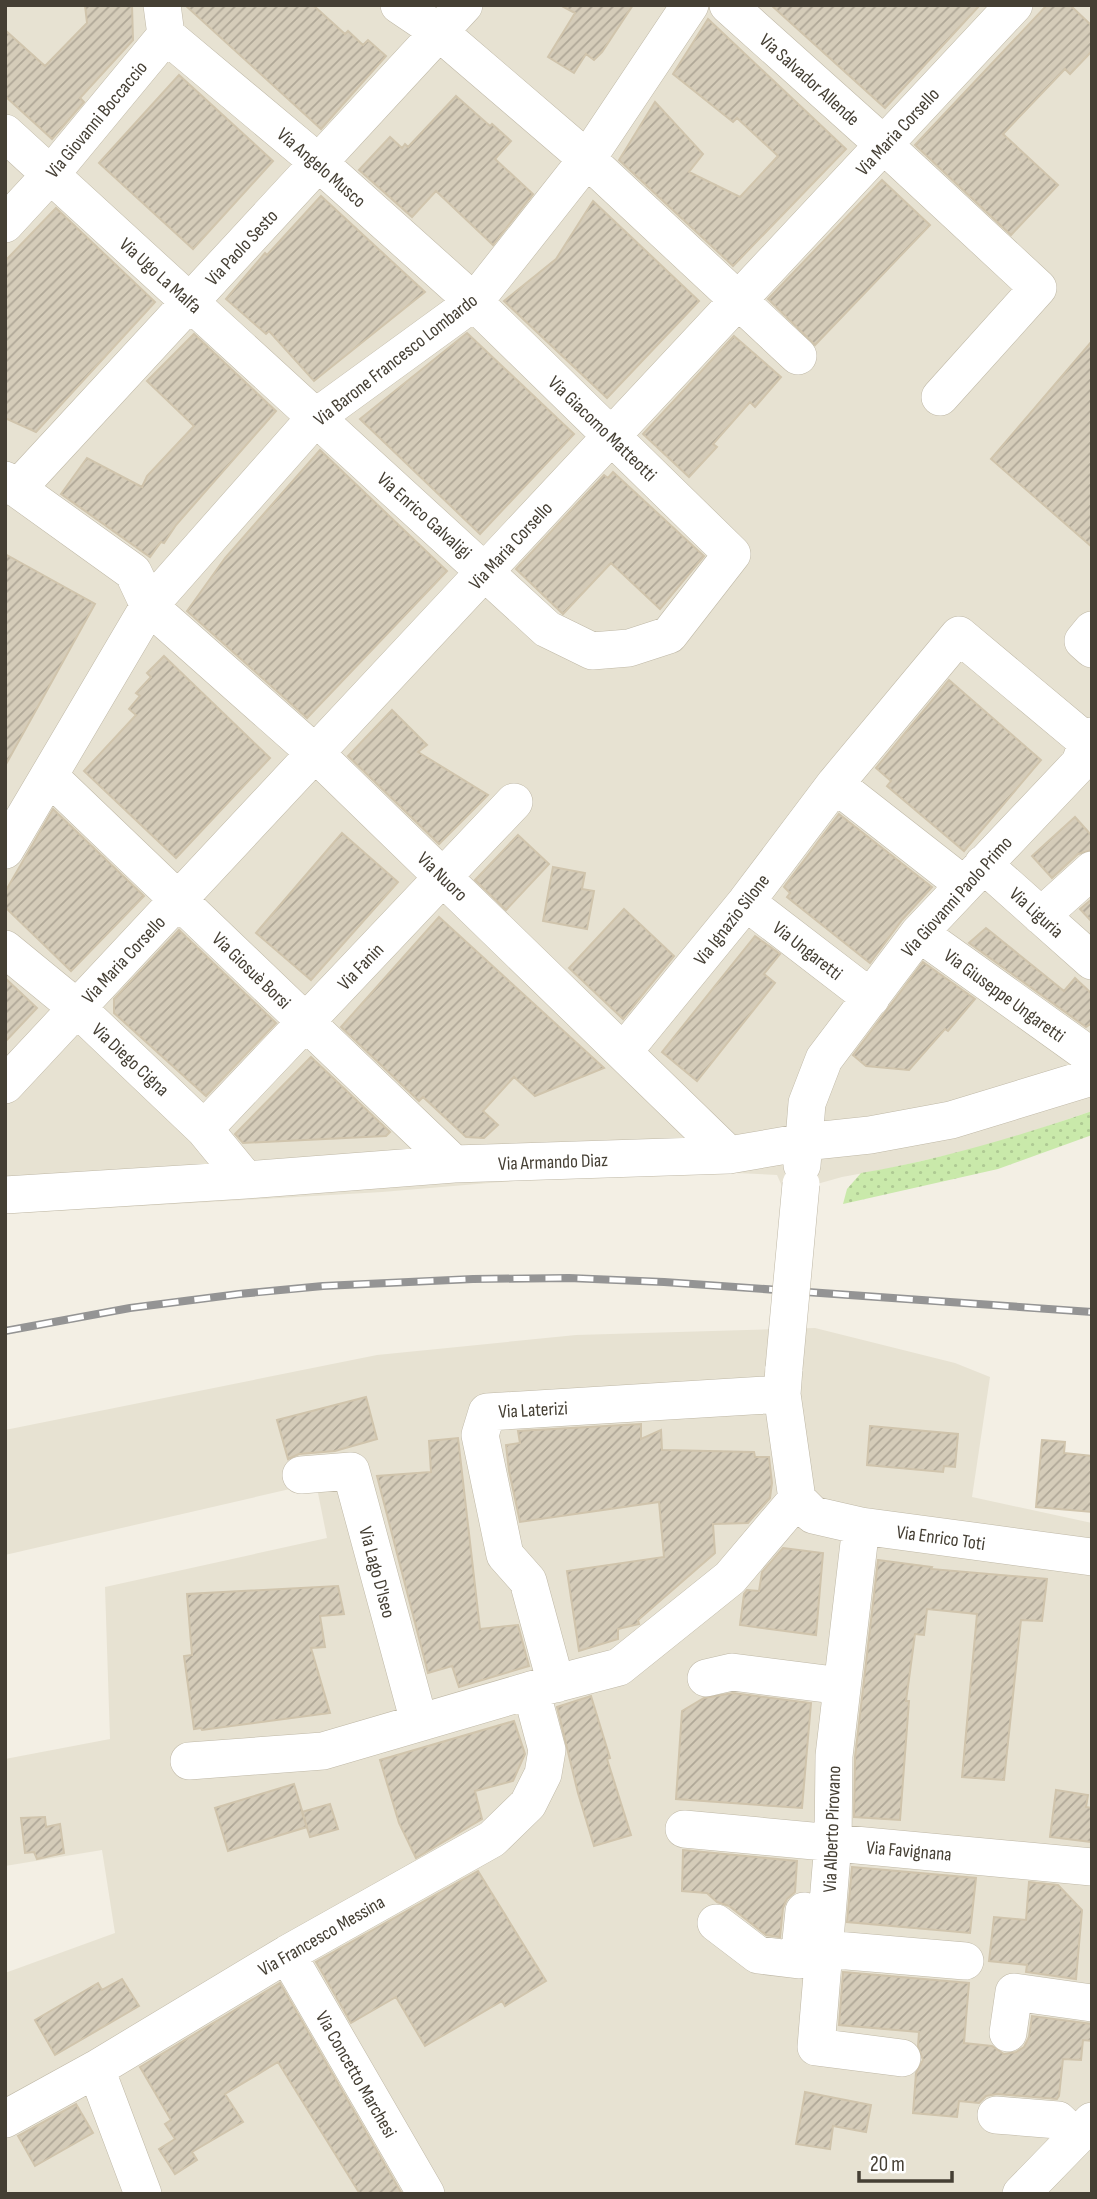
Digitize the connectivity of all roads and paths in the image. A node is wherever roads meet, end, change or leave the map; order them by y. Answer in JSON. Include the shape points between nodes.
{"nodes":[{"id":1,"x":399,"y":5,"type":"edge"},
{"id":2,"x":464,"y":5,"type":"edge"},
{"id":3,"x":690,"y":5,"type":"edge"},
{"id":4,"x":728,"y":5,"type":"edge"},
{"id":5,"x":1014,"y":5,"type":"edge"},
{"id":6,"x":164,"y":20,"type":"edge"},
{"id":7,"x":439,"y":32,"type":"junction"},
{"id":8,"x":5,"y":133,"type":"edge"},
{"id":9,"x":884,"y":145,"type":"junction"},
{"id":10,"x":587,"y":159,"type":"junction"},
{"id":11,"x":319,"y":163,"type":"junction"},
{"id":12,"x":51,"y":174,"type":"junction"},
{"id":13,"x":5,"y":224,"type":"edge"},
{"id":14,"x":738,"y":301,"type":"junction"},
{"id":15,"x":191,"y":302,"type":"junction"},
{"id":16,"x":474,"y":302,"type":"junction"},
{"id":17,"x":798,"y":356,"type":"dead end"},
{"id":18,"x":940,"y":397,"type":"dead end"},
{"id":19,"x":316,"y":417,"type":"junction"},
{"id":20,"x":611,"y":436,"type":"junction"},
{"id":21,"x":11,"y":485,"type":"edge"},
{"id":22,"x":732,"y":554,"type":"joint"},
{"id":23,"x":486,"y":570,"type":"junction"},
{"id":24,"x":149,"y":606,"type":"junction"},
{"id":25,"x":1092,"y":630,"type":"edge"},
{"id":26,"x":1092,"y":649,"type":"edge"},
{"id":27,"x":315,"y":753,"type":"junction"},
{"id":28,"x":1088,"y":754,"type":"edge"},
{"id":29,"x":49,"y":776,"type":"junction"},
{"id":30,"x":835,"y":784,"type":"junction"},
{"id":31,"x":514,"y":802,"type":"dead end"},
{"id":32,"x":5,"y":850,"type":"edge"},
{"id":33,"x":1092,"y":870,"type":"edge"},
{"id":34,"x":973,"y":874,"type":"junction"},
{"id":35,"x":445,"y":878,"type":"junction"},
{"id":36,"x":178,"y":899,"type":"junction"},
{"id":37,"x":746,"y":902,"type":"junction"},
{"id":38,"x":1041,"y":916,"type":"junction"},
{"id":39,"x":919,"y":933,"type":"junction"},
{"id":40,"x":5,"y":949,"type":"edge"},
{"id":41,"x":1092,"y":961,"type":"edge"},
{"id":42,"x":871,"y":999,"type":"junction"},
{"id":43,"x":77,"y":1008,"type":"junction"},
{"id":44,"x":306,"y":1022,"type":"junction"},
{"id":45,"x":624,"y":1051,"type":"junction"},
{"id":46,"x":1092,"y":1057,"type":"edge"},
{"id":47,"x":1092,"y":1077,"type":"edge"},
{"id":48,"x":5,"y":1085,"type":"edge"},
{"id":49,"x":204,"y":1129,"type":"junction"},
{"id":50,"x":804,"y":1142,"type":"junction"},
{"id":51,"x":729,"y":1155,"type":"junction"},
{"id":52,"x":454,"y":1164,"type":"junction"},
{"id":53,"x":246,"y":1180,"type":"junction"},
{"id":54,"x":5,"y":1195,"type":"edge"},
{"id":55,"x":783,"y":1381,"type":"junction"},
{"id":56,"x":301,"y":1475,"type":"dead end"},
{"id":57,"x":797,"y":1499,"type":"junction"},
{"id":58,"x":861,"y":1526,"type":"junction"},
{"id":59,"x":1092,"y":1557,"type":"edge"},
{"id":60,"x":706,"y":1678,"type":"dead end"},
{"id":61,"x":842,"y":1686,"type":"junction"},
{"id":62,"x":544,"y":1687,"type":"junction"},
{"id":63,"x":419,"y":1722,"type":"junction"},
{"id":64,"x":189,"y":1760,"type":"dead end"},
{"id":65,"x":684,"y":1829,"type":"dead end"},
{"id":66,"x":822,"y":1842,"type":"junction"},
{"id":67,"x":1092,"y":1867,"type":"edge"},
{"id":68,"x":716,"y":1923,"type":"dead end"},
{"id":69,"x":824,"y":1949,"type":"junction"},
{"id":70,"x":287,"y":1954,"type":"junction"},
{"id":71,"x":965,"y":1961,"type":"dead end"},
{"id":72,"x":1092,"y":2003,"type":"edge"},
{"id":73,"x":1008,"y":2033,"type":"dead end"},
{"id":74,"x":902,"y":2058,"type":"dead end"},
{"id":75,"x":96,"y":2069,"type":"junction"},
{"id":76,"x":996,"y":2115,"type":"dead end"},
{"id":77,"x":5,"y":2119,"type":"edge"},
{"id":78,"x":1084,"y":2128,"type":"edge"},
{"id":79,"x":144,"y":2194,"type":"edge"},
{"id":80,"x":426,"y":2194,"type":"edge"},
{"id":81,"x":1021,"y":2194,"type":"edge"}],
"edges":[{"from":1,"to":7,"type":"street"},
{"from":2,"to":7,"type":"street","name":"Via Paolo Sesto"},
{"from":3,"to":10,"type":"street","name":"Via Barone Francesco Lombardo"},
{"from":4,"to":9,"type":"street","name":"Via Salvador Allende"},
{"from":5,"to":9,"type":"street","name":"Via Maria Corsello"},
{"from":6,"to":11,"type":"street","name":"Via Angelo Musco"},
{"from":6,"to":12,"type":"street","name":"Via Giovanni Boccaccio"},
{"from":7,"to":10,"type":"street"},
{"from":7,"to":11,"type":"street","name":"Via Paolo Sesto"},
{"from":8,"to":12,"type":"street","name":"Via Ugo La Malfa"},
{"from":9,"to":14,"type":"street","name":"Via Maria Corsello"},
{"from":9,"to":18,"type":"street","name":"Via Salvador Allende","via":[[1038,288]]},
{"from":10,"to":14,"type":"street"},
{"from":10,"to":16,"type":"street","name":"Via Barone Francesco Lombardo"},
{"from":11,"to":15,"type":"street","name":"Via Paolo Sesto"},
{"from":11,"to":16,"type":"street","name":"Via Angelo Musco"},
{"from":12,"to":13,"type":"street","name":"Via Giovanni Boccaccio"},
{"from":12,"to":15,"type":"street","name":"Via Ugo La Malfa"},
{"from":14,"to":17,"type":"street"},
{"from":14,"to":20,"type":"street","name":"Via Maria Corsello"},
{"from":15,"to":19,"type":"street","name":"Via Ugo La Malfa"},
{"from":15,"to":21,"type":"street","name":"Via Paolo Sesto"},
{"from":16,"to":19,"type":"street","name":"Via Barone Francesco Lombardo"},
{"from":16,"to":20,"type":"street","name":"Via Giacomo Matteotti"},
{"from":19,"to":23,"type":"street","name":"Via Enrico Galvaligi"},
{"from":19,"to":24,"type":"street","name":"Via Barone Francesco Lombardo"},
{"from":20,"to":22,"type":"street","name":"Via Giacomo Matteotti"},
{"from":20,"to":23,"type":"street","name":"Via Maria Corsello"},
{"from":21,"to":24,"type":"street","via":[[133,572]]},
{"from":22,"to":23,"type":"street","name":"Via Enrico Galvaligi","via":[[669,635],[629,648],[592,651],[547,629]]},
{"from":23,"to":27,"type":"street","name":"Via Maria Corsello"},
{"from":24,"to":27,"type":"street","name":"Via Nuoro"},
{"from":24,"to":29,"type":"street","name":"Via Barone Francesco Lombardo"},
{"from":25,"to":26,"type":"street","via":[[1083,641]]},
{"from":27,"to":35,"type":"street","name":"Via Nuoro"},
{"from":27,"to":36,"type":"street","name":"Via Maria Corsello"},
{"from":28,"to":30,"type":"street","name":"Via Ignazio Silone","via":[[959,635]]},
{"from":28,"to":34,"type":"street","name":"Via Giovanni Paolo Primo"},
{"from":29,"to":32,"type":"street","name":"Via Barone Francesco Lombardo"},
{"from":29,"to":36,"type":"street","name":"Via Giosuè Borsi"},
{"from":30,"to":34,"type":"street","name":"Via Liguria"},
{"from":30,"to":37,"type":"street","name":"Via Ignazio Silone"},
{"from":31,"to":35,"type":"street","name":"Via Fanin"},
{"from":33,"to":38,"type":"street"},
{"from":34,"to":38,"type":"street","name":"Via Liguria"},
{"from":34,"to":39,"type":"street","name":"Via Giovanni Paolo Primo"},
{"from":35,"to":44,"type":"street","name":"Via Fanin"},
{"from":35,"to":45,"type":"street","name":"Via Nuoro"},
{"from":36,"to":43,"type":"street","name":"Via Maria Corsello"},
{"from":36,"to":44,"type":"street","name":"Via Giosuè Borsi"},
{"from":37,"to":42,"type":"street","name":"Via Ungaretti"},
{"from":37,"to":45,"type":"street","name":"Via Ignazio Silone"},
{"from":38,"to":41,"type":"street","name":"Via Liguria"},
{"from":39,"to":42,"type":"street","name":"Via Giovanni Paolo Primo"},
{"from":39,"to":46,"type":"street","name":"Via Giuseppe Ungaretti"},
{"from":40,"to":43,"type":"street","name":"Via Diego Cigna"},
{"from":42,"to":50,"type":"street","name":"Via Giovanni Paolo Primo","via":[[824,1059],[807,1104]]},
{"from":43,"to":48,"type":"street","name":"Via Maria Corsello"},
{"from":43,"to":49,"type":"street","name":"Via Diego Cigna"},
{"from":44,"to":49,"type":"street","name":"Via Fanin"},
{"from":44,"to":52,"type":"street","name":"Via Giosuè Borsi"},
{"from":45,"to":51,"type":"street","name":"Via Nuoro"},
{"from":47,"to":50,"type":"street","name":"Via Armando Diaz","via":[[951,1120]]},
{"from":49,"to":53,"type":"street","name":"Via Diego Cigna"},
{"from":50,"to":51,"type":"street","name":"Via Armando Diaz"},
{"from":50,"to":55,"type":"street","name":"Via Giovanni Paolo Primo","bridge":true},
{"from":51,"to":52,"type":"street","name":"Via Armando Diaz"},
{"from":52,"to":53,"type":"street","name":"Via Armando Diaz"},
{"from":53,"to":54,"type":"street","name":"Via Armando Diaz"},
{"from":55,"to":57,"type":"street"},
{"from":55,"to":62,"type":"street","name":"Via Laterizi","via":[[487,1412],[480,1435],[505,1555],[528,1581]]},
{"from":56,"to":63,"type":"street","name":"Via Lago D'Iseo","via":[[351,1471]]},
{"from":57,"to":58,"type":"street","name":"Via Enrico Toti","via":[[813,1516]]},
{"from":57,"to":62,"type":"street","via":[[730,1578],[619,1667]]},
{"from":58,"to":59,"type":"street","name":"Via Enrico Toti"},
{"from":58,"to":61,"type":"street","name":"Via Alberto Pirovano"},
{"from":60,"to":61,"type":"street","via":[[732,1672]]},
{"from":61,"to":66,"type":"street","name":"Via Alberto Pirovano"},
{"from":62,"to":63,"type":"street"},
{"from":62,"to":70,"type":"street","name":"Via Francesco Messina","via":[[547,1750],[543,1773],[528,1804],[492,1839]]},
{"from":63,"to":64,"type":"street","via":[[323,1751]]},
{"from":65,"to":66,"type":"street","name":"Via Favignana"},
{"from":66,"to":67,"type":"street","name":"Via Favignana"},
{"from":66,"to":68,"type":"street","via":[[799,1960],[758,1955]]},
{"from":66,"to":69,"type":"street","name":"Via Alberto Pirovano"},
{"from":69,"to":71,"type":"street"},
{"from":69,"to":74,"type":"street","name":"Via Alberto Pirovano","via":[[816,2047]]},
{"from":70,"to":75,"type":"street","name":"Via Francesco Messina"},
{"from":70,"to":80,"type":"street","name":"Via Concetto Marchesi"},
{"from":72,"to":73,"type":"street","via":[[1014,1992]]},
{"from":75,"to":77,"type":"street","name":"Via Francesco Messina"},
{"from":75,"to":79,"type":"street"},
{"from":76,"to":78,"type":"street","via":[[1058,2120]]},
{"from":78,"to":81,"type":"street"}]}
